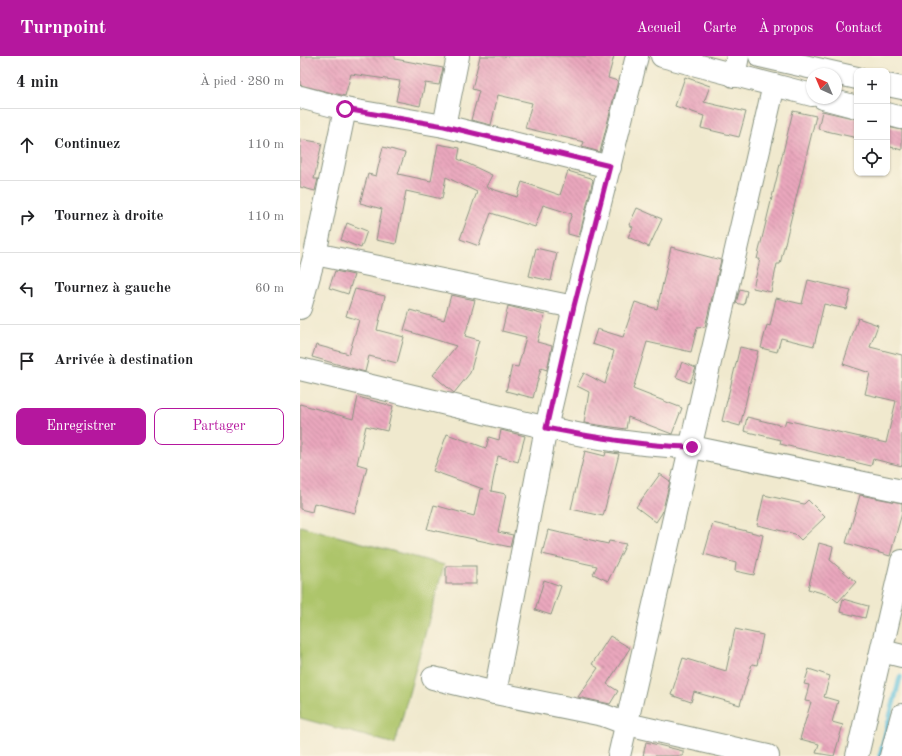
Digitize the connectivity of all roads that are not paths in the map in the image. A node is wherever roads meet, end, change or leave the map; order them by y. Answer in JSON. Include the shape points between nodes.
{"nodes":[{"id":1,"x":458,"y":56,"type":"edge"},
{"id":2,"x":637,"y":56,"type":"edge"},
{"id":3,"x":662,"y":56,"type":"edge"},
{"id":4,"x":760,"y":56,"type":"edge"},
{"id":5,"x":736,"y":66,"type":"edge"},
{"id":6,"x":854,"y":77,"type":"edge"},
{"id":7,"x":774,"y":85,"type":"junction"},
{"id":8,"x":890,"y":86,"type":"edge"},
{"id":9,"x":902,"y":88,"type":"edge"},
{"id":10,"x":806,"y":93,"type":"edge"},
{"id":11,"x":300,"y":97,"type":"edge"},
{"id":12,"x":842,"y":103,"type":"edge"},
{"id":13,"x":854,"y":106,"type":"edge"},
{"id":14,"x":345,"y":109,"type":"junction"},
{"id":15,"x":890,"y":115,"type":"edge"},
{"id":16,"x":902,"y":118,"type":"edge"},
{"id":17,"x":444,"y":126,"type":"junction"},
{"id":18,"x":610,"y":166,"type":"junction"},
{"id":19,"x":315,"y":254,"type":"junction"},
{"id":20,"x":574,"y":306,"type":"junction"},
{"id":21,"x":300,"y":308,"type":"edge"},
{"id":22,"x":300,"y":369,"type":"edge"},
{"id":23,"x":546,"y":428,"type":"junction"},
{"id":24,"x":692,"y":447,"type":"junction"},
{"id":25,"x":902,"y":491,"type":"edge"},
{"id":26,"x":902,"y":561,"type":"edge"},
{"id":27,"x":892,"y":654,"type":"edge"},
{"id":28,"x":433,"y":678,"type":"dead end"},
{"id":29,"x":495,"y":693,"type":"junction"},
{"id":30,"x":902,"y":715,"type":"edge"},
{"id":31,"x":627,"y":724,"type":"junction"},
{"id":32,"x":619,"y":756,"type":"edge"},
{"id":33,"x":768,"y":756,"type":"edge"},
{"id":34,"x":857,"y":756,"type":"edge"},
{"id":35,"x":891,"y":756,"type":"edge"}],
"edges":[{"from":1,"to":17,"type":"street"},
{"from":2,"to":18,"type":"street"},
{"from":3,"to":5,"type":"street"},
{"from":4,"to":6,"type":"street"},
{"from":5,"to":7,"type":"street"},
{"from":7,"to":10,"type":"street"},
{"from":7,"to":24,"type":"street"},
{"from":8,"to":9,"type":"street"},
{"from":11,"to":14,"type":"street"},
{"from":12,"to":13,"type":"street"},
{"from":14,"to":17,"type":"street"},
{"from":14,"to":19,"type":"street"},
{"from":15,"to":16,"type":"street"},
{"from":17,"to":18,"type":"street"},
{"from":18,"to":20,"type":"street"},
{"from":19,"to":20,"type":"street"},
{"from":19,"to":21,"type":"street"},
{"from":20,"to":23,"type":"street"},
{"from":22,"to":23,"type":"street"},
{"from":23,"to":24,"type":"street","via":[[650,445]]},
{"from":23,"to":29,"type":"street"},
{"from":24,"to":25,"type":"street"},
{"from":24,"to":31,"type":"street"},
{"from":26,"to":27,"type":"street"},
{"from":27,"to":34,"type":"street"},
{"from":28,"to":29,"type":"street"},
{"from":29,"to":31,"type":"street","via":[[602,715]]},
{"from":30,"to":35,"type":"street"},
{"from":31,"to":32,"type":"street"},
{"from":31,"to":33,"type":"street"}]}
